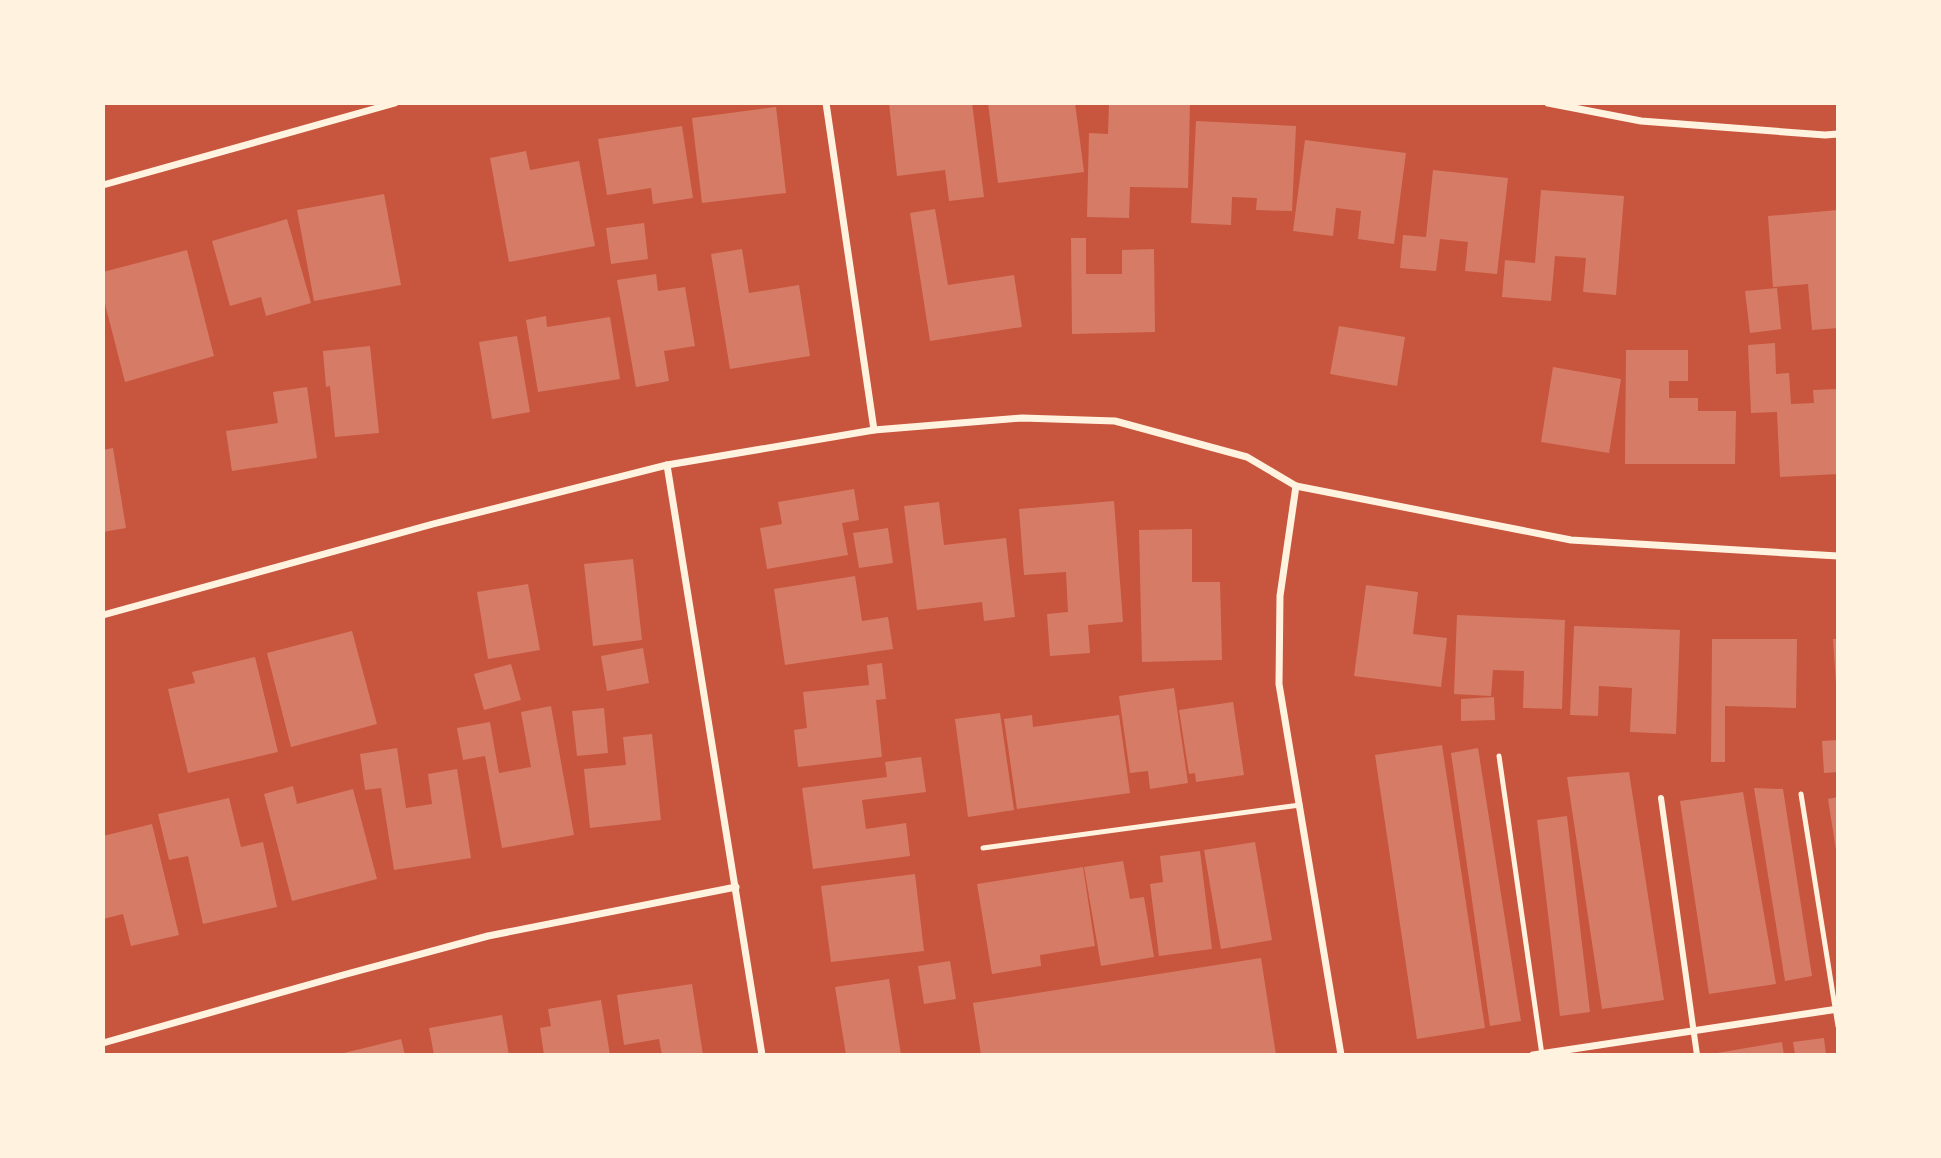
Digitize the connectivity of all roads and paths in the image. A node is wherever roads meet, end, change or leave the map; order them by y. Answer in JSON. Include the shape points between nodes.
{"nodes":[{"id":1,"x":395,"y":103,"type":"edge"},
{"id":2,"x":826,"y":103,"type":"edge"},
{"id":3,"x":1548,"y":103,"type":"edge"},
{"id":4,"x":1838,"y":134,"type":"edge"},
{"id":5,"x":103,"y":185,"type":"edge"},
{"id":6,"x":874,"y":430,"type":"junction"},
{"id":7,"x":667,"y":465,"type":"junction"},
{"id":8,"x":1296,"y":485,"type":"junction"},
{"id":9,"x":1838,"y":556,"type":"edge"},
{"id":10,"x":103,"y":615,"type":"edge"},
{"id":11,"x":1499,"y":756,"type":"dead end"},
{"id":12,"x":1801,"y":794,"type":"dead end"},
{"id":13,"x":1661,"y":797,"type":"dead end"},
{"id":14,"x":1300,"y":805,"type":"junction"},
{"id":15,"x":983,"y":848,"type":"dead end"},
{"id":16,"x":736,"y":887,"type":"junction"},
{"id":17,"x":1836,"y":1009,"type":"edge"},
{"id":18,"x":1838,"y":1026,"type":"edge"},
{"id":19,"x":1694,"y":1031,"type":"junction"},
{"id":20,"x":103,"y":1043,"type":"edge"},
{"id":21,"x":1539,"y":1054,"type":"edge"},
{"id":22,"x":762,"y":1055,"type":"edge"},
{"id":23,"x":1341,"y":1055,"type":"edge"},
{"id":24,"x":1697,"y":1055,"type":"edge"}],
"edges":[{"from":1,"to":5,"type":"street"},
{"from":2,"to":6,"type":"street"},
{"from":3,"to":4,"type":"street","via":[[1641,121]]},
{"from":6,"to":7,"type":"street"},
{"from":6,"to":8,"type":"street","via":[[1022,418],[1115,421],[1247,457]]},
{"from":7,"to":10,"type":"street"},
{"from":7,"to":16,"type":"street"},
{"from":8,"to":9,"type":"street","via":[[1571,540]]},
{"from":8,"to":14,"type":"street","via":[[1280,596],[1279,684]]},
{"from":11,"to":21,"type":"lane"},
{"from":12,"to":17,"type":"lane"},
{"from":13,"to":19,"type":"street"},
{"from":14,"to":15,"type":"lane"},
{"from":14,"to":23,"type":"street"},
{"from":16,"to":20,"type":"street","via":[[488,936]]},
{"from":16,"to":22,"type":"street"},
{"from":17,"to":18,"type":"lane"},
{"from":17,"to":19,"type":"street"},
{"from":19,"to":21,"type":"street"},
{"from":19,"to":24,"type":"street"}]}
